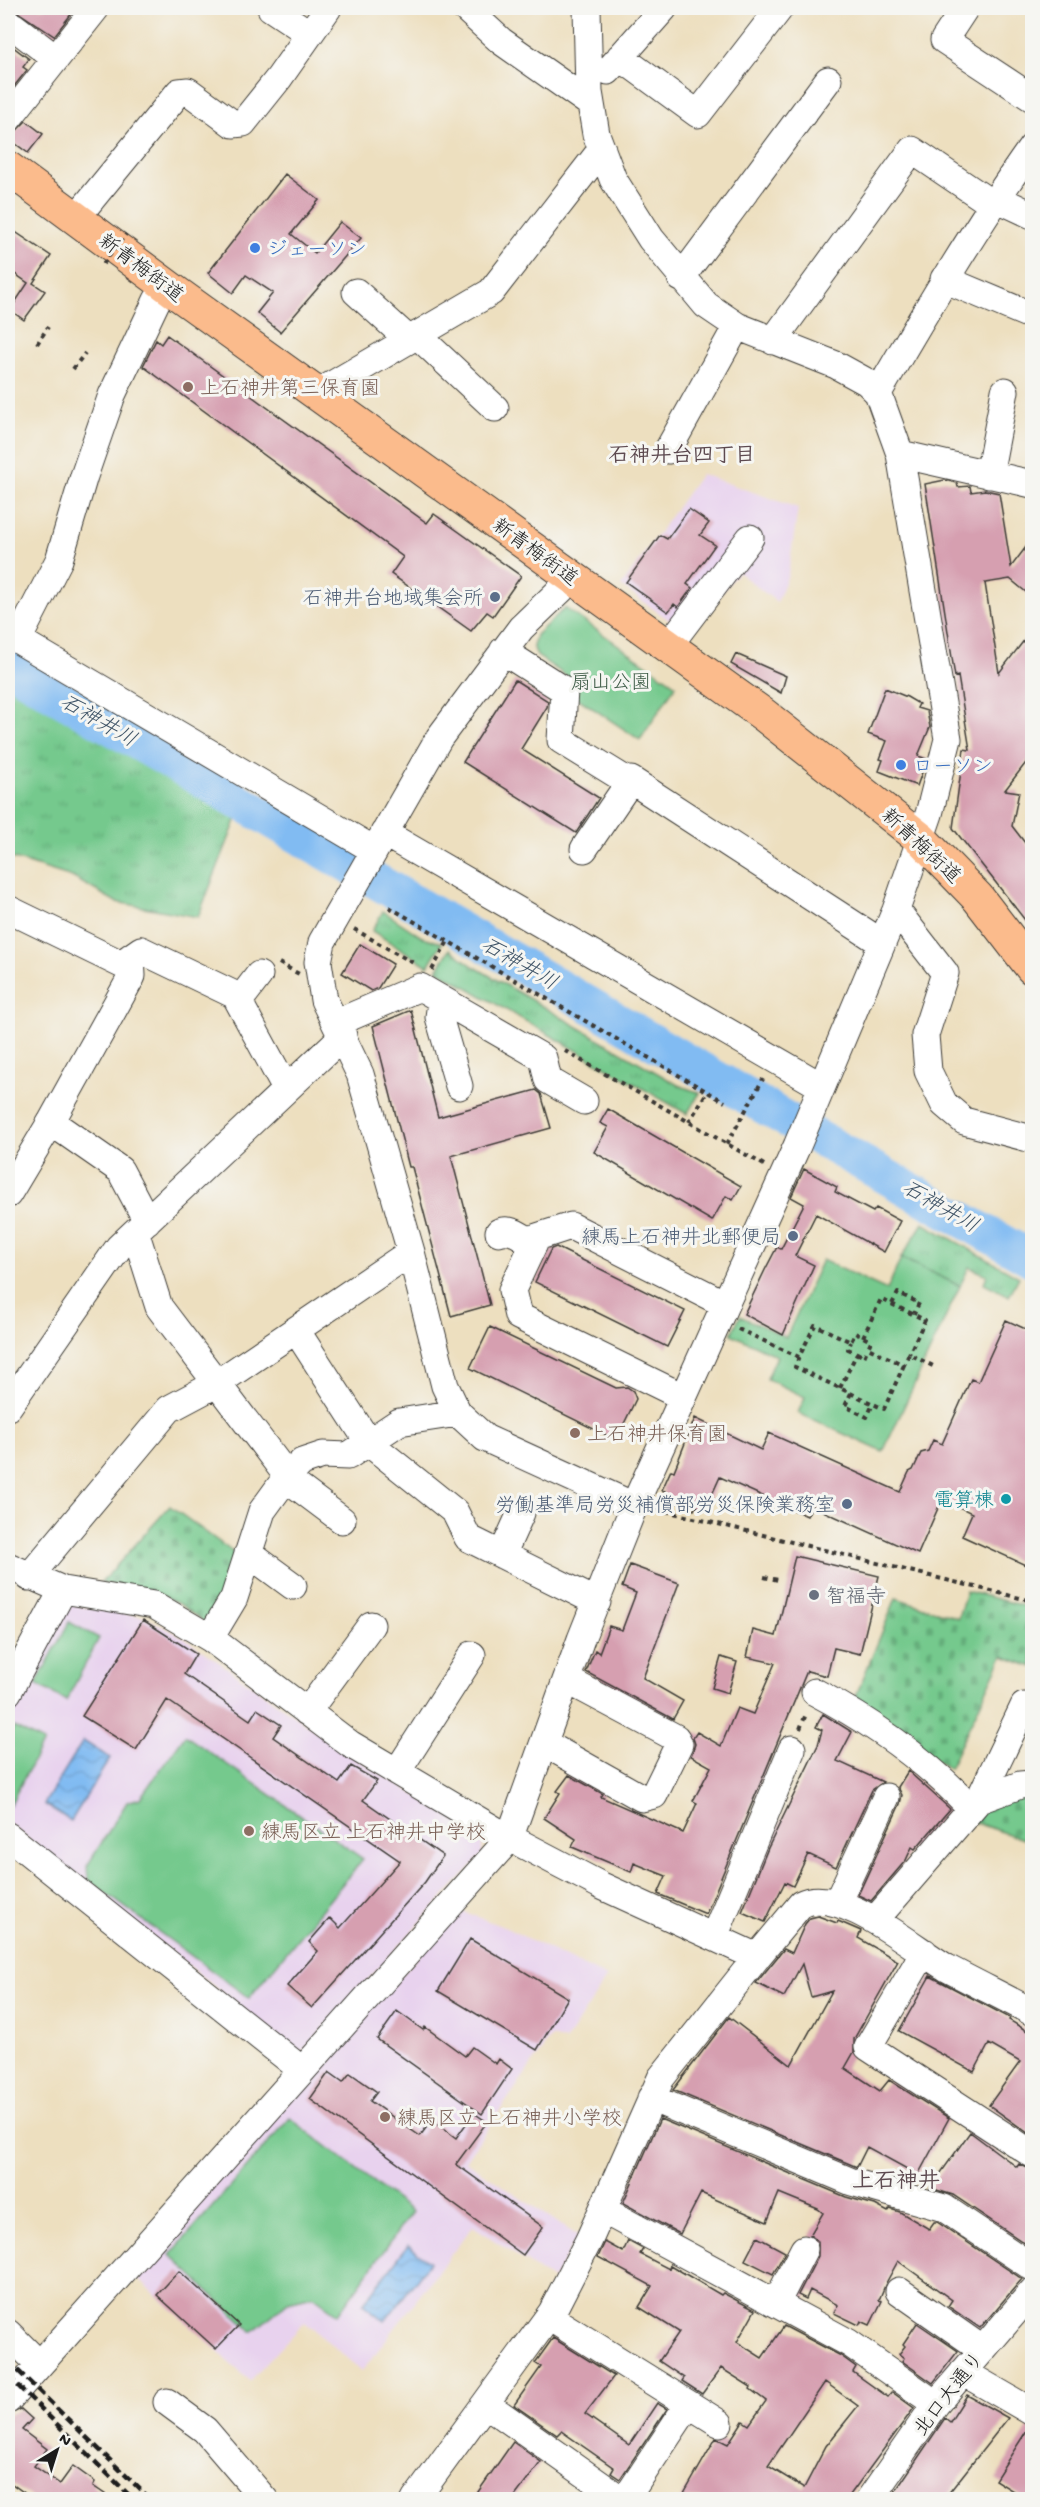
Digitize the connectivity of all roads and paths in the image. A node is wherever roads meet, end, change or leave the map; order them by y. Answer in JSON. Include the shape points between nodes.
{"nodes":[{"id":1,"x":96,"y":8,"type":"edge"},
{"id":2,"x":271,"y":8,"type":"edge"},
{"id":3,"x":328,"y":8,"type":"edge"},
{"id":4,"x":465,"y":8,"type":"edge"},
{"id":5,"x":587,"y":8,"type":"edge"},
{"id":6,"x":664,"y":8,"type":"edge"},
{"id":7,"x":780,"y":8,"type":"edge"},
{"id":8,"x":965,"y":8,"type":"edge"},
{"id":9,"x":13,"y":26,"type":"dead end"},
{"id":10,"x":310,"y":34,"type":"junction"},
{"id":11,"x":620,"y":57,"type":"junction"},
{"id":12,"x":55,"y":58,"type":"junction"},
{"id":13,"x":828,"y":80,"type":"dead end"},
{"id":14,"x":590,"y":98,"type":"junction"},
{"id":15,"x":1032,"y":98,"type":"edge"},
{"id":16,"x":8,"y":119,"type":"edge"},
{"id":17,"x":1032,"y":147,"type":"edge"},
{"id":18,"x":602,"y":149,"type":"junction"},
{"id":19,"x":8,"y":168,"type":"edge"},
{"id":20,"x":994,"y":201,"type":"junction"},
{"id":21,"x":1032,"y":215,"type":"edge"},
{"id":22,"x":76,"y":218,"type":"junction"},
{"id":23,"x":126,"y":234,"type":"dead end"},
{"id":24,"x":103,"y":264,"type":"dead end"},
{"id":25,"x":681,"y":278,"type":"junction"},
{"id":26,"x":944,"y":279,"type":"junction"},
{"id":27,"x":356,"y":292,"type":"dead end"},
{"id":28,"x":157,"y":300,"type":"dead end"},
{"id":29,"x":1032,"y":316,"type":"edge"},
{"id":30,"x":737,"y":326,"type":"junction"},
{"id":31,"x":48,"y":327,"type":"dead end"},
{"id":32,"x":413,"y":337,"type":"junction"},
{"id":33,"x":773,"y":341,"type":"junction"},
{"id":34,"x":37,"y":344,"type":"dead end"},
{"id":35,"x":85,"y":353,"type":"dead end"},
{"id":36,"x":73,"y":369,"type":"dead end"},
{"id":37,"x":1005,"y":391,"type":"dead end"},
{"id":38,"x":318,"y":393,"type":"junction"},
{"id":39,"x":878,"y":393,"type":"junction"},
{"id":40,"x":495,"y":408,"type":"dead end"},
{"id":41,"x":668,"y":450,"type":"dead end"},
{"id":42,"x":900,"y":454,"type":"junction"},
{"id":43,"x":989,"y":475,"type":"junction"},
{"id":44,"x":1032,"y":484,"type":"edge"},
{"id":45,"x":750,"y":538,"type":"dead end"},
{"id":46,"x":573,"y":578,"type":"junction"},
{"id":47,"x":13,"y":637,"type":"edge"},
{"id":48,"x":669,"y":645,"type":"junction"},
{"id":49,"x":503,"y":651,"type":"junction"},
{"id":50,"x":629,"y":782,"type":"junction"},
{"id":51,"x":921,"y":839,"type":"junction"},
{"id":52,"x":376,"y":846,"type":"junction"},
{"id":53,"x":584,"y":849,"type":"dead end"},
{"id":54,"x":389,"y":907,"type":"dead end"},
{"id":55,"x":8,"y":909,"type":"edge"},
{"id":56,"x":896,"y":910,"type":"junction"},
{"id":57,"x":448,"y":941,"type":"junction"},
{"id":58,"x":882,"y":943,"type":"junction"},
{"id":59,"x":134,"y":947,"type":"junction"},
{"id":60,"x":268,"y":968,"type":"joint"},
{"id":61,"x":1032,"y":968,"type":"edge"},
{"id":62,"x":430,"y":973,"type":"dead end"},
{"id":63,"x":320,"y":978,"type":"junction"},
{"id":64,"x":240,"y":1000,"type":"junction"},
{"id":65,"x":446,"y":1003,"type":"junction"},
{"id":66,"x":339,"y":1030,"type":"junction"},
{"id":67,"x":762,"y":1081,"type":"dead end"},
{"id":68,"x":459,"y":1086,"type":"dead end"},
{"id":69,"x":286,"y":1089,"type":"junction"},
{"id":70,"x":707,"y":1092,"type":"junction"},
{"id":71,"x":817,"y":1098,"type":"junction"},
{"id":72,"x":584,"y":1101,"type":"dead end"},
{"id":73,"x":726,"y":1102,"type":"dead end"},
{"id":74,"x":51,"y":1122,"type":"junction"},
{"id":75,"x":689,"y":1122,"type":"dead end"},
{"id":76,"x":1032,"y":1139,"type":"edge"},
{"id":77,"x":727,"y":1144,"type":"dead end"},
{"id":78,"x":8,"y":1194,"type":"edge"},
{"id":79,"x":142,"y":1228,"type":"junction"},
{"id":80,"x":499,"y":1232,"type":"dead end"},
{"id":81,"x":534,"y":1244,"type":"junction"},
{"id":82,"x":411,"y":1252,"type":"junction"},
{"id":83,"x":892,"y":1304,"type":"junction"},
{"id":84,"x":722,"y":1312,"type":"junction"},
{"id":85,"x":914,"y":1314,"type":"junction"},
{"id":86,"x":296,"y":1330,"type":"junction"},
{"id":87,"x":863,"y":1337,"type":"junction"},
{"id":88,"x":851,"y":1342,"type":"junction"},
{"id":89,"x":868,"y":1348,"type":"junction"},
{"id":90,"x":857,"y":1353,"type":"junction"},
{"id":91,"x":909,"y":1354,"type":"junction"},
{"id":92,"x":799,"y":1357,"type":"junction"},
{"id":93,"x":904,"y":1365,"type":"junction"},
{"id":94,"x":935,"y":1366,"type":"dead end"},
{"id":95,"x":216,"y":1384,"type":"junction"},
{"id":96,"x":840,"y":1388,"type":"junction"},
{"id":97,"x":851,"y":1393,"type":"junction"},
{"id":98,"x":683,"y":1397,"type":"junction"},
{"id":99,"x":873,"y":1404,"type":"junction"},
{"id":100,"x":8,"y":1407,"type":"edge"},
{"id":101,"x":458,"y":1413,"type":"junction"},
{"id":102,"x":369,"y":1443,"type":"junction"},
{"id":103,"x":286,"y":1478,"type":"junction"},
{"id":104,"x":635,"y":1505,"type":"junction"},
{"id":105,"x":521,"y":1513,"type":"dead end"},
{"id":106,"x":342,"y":1520,"type":"dead end"},
{"id":107,"x":248,"y":1553,"type":"junction"},
{"id":108,"x":502,"y":1555,"type":"junction"},
{"id":109,"x":18,"y":1571,"type":"edge"},
{"id":110,"x":764,"y":1577,"type":"dead end"},
{"id":111,"x":778,"y":1580,"type":"dead end"},
{"id":112,"x":293,"y":1586,"type":"dead end"},
{"id":113,"x":63,"y":1590,"type":"junction"},
{"id":114,"x":1032,"y":1601,"type":"edge"},
{"id":115,"x":597,"y":1602,"type":"junction"},
{"id":116,"x":371,"y":1625,"type":"dead end"},
{"id":117,"x":210,"y":1638,"type":"junction"},
{"id":118,"x":472,"y":1655,"type":"dead end"},
{"id":119,"x":567,"y":1680,"type":"junction"},
{"id":120,"x":8,"y":1692,"type":"edge"},
{"id":121,"x":814,"y":1692,"type":"joint"},
{"id":122,"x":1032,"y":1710,"type":"edge"},
{"id":123,"x":307,"y":1712,"type":"junction"},
{"id":124,"x":544,"y":1743,"type":"junction"},
{"id":125,"x":792,"y":1749,"type":"joint"},
{"id":126,"x":397,"y":1772,"type":"junction"},
{"id":127,"x":1032,"y":1784,"type":"edge"},
{"id":128,"x":885,"y":1797,"type":"dead end"},
{"id":129,"x":975,"y":1804,"type":"junction"},
{"id":130,"x":8,"y":1836,"type":"edge"},
{"id":131,"x":510,"y":1839,"type":"junction"},
{"id":132,"x":837,"y":1903,"type":"junction"},
{"id":133,"x":875,"y":1920,"type":"junction"},
{"id":134,"x":714,"y":1937,"type":"junction"},
{"id":135,"x":924,"y":1952,"type":"junction"},
{"id":136,"x":757,"y":1957,"type":"junction"},
{"id":137,"x":1032,"y":2012,"type":"edge"},
{"id":138,"x":302,"y":2070,"type":"junction"},
{"id":139,"x":651,"y":2098,"type":"junction"},
{"id":140,"x":1032,"y":2154,"type":"edge"},
{"id":141,"x":603,"y":2210,"type":"junction"},
{"id":142,"x":804,"y":2249,"type":"dead end"},
{"id":143,"x":1032,"y":2267,"type":"edge"},
{"id":144,"x":899,"y":2291,"type":"dead end"},
{"id":145,"x":1032,"y":2292,"type":"edge"},
{"id":146,"x":776,"y":2303,"type":"junction"},
{"id":147,"x":549,"y":2317,"type":"junction"},
{"id":148,"x":8,"y":2333,"type":"edge"},
{"id":149,"x":982,"y":2349,"type":"junction"},
{"id":150,"x":39,"y":2364,"type":"junction"},
{"id":151,"x":963,"y":2372,"type":"junction"},
{"id":152,"x":8,"y":2400,"type":"edge"},
{"id":153,"x":167,"y":2402,"type":"dead end"},
{"id":154,"x":486,"y":2404,"type":"junction"},
{"id":155,"x":688,"y":2404,"type":"junction"},
{"id":156,"x":936,"y":2404,"type":"junction"},
{"id":157,"x":1032,"y":2412,"type":"edge"},
{"id":158,"x":719,"y":2423,"type":"dead end"},
{"id":159,"x":265,"y":2499,"type":"edge"},
{"id":160,"x":415,"y":2499,"type":"edge"},
{"id":161,"x":623,"y":2499,"type":"edge"},
{"id":162,"x":869,"y":2499,"type":"edge"}],
"edges":[{"from":1,"to":12,"type":"street"},
{"from":2,"to":10,"type":"street"},
{"from":3,"to":10,"type":"street"},
{"from":4,"to":14,"type":"street","via":[[501,41]]},
{"from":5,"to":14,"type":"street"},
{"from":6,"to":11,"type":"street"},
{"from":7,"to":11,"type":"street","via":[[698,114]]},
{"from":8,"to":15,"type":"street","via":[[944,40]]},
{"from":9,"to":12,"type":"street"},
{"from":10,"to":22,"type":"street","via":[[243,123],[232,124],[188,91],[180,92]]},
{"from":11,"to":14,"type":"street"},
{"from":12,"to":16,"type":"street"},
{"from":13,"to":25,"type":"street"},
{"from":14,"to":18,"type":"street"},
{"from":17,"to":20,"type":"street"},
{"from":18,"to":25,"type":"street","via":[[613,179],[651,240]]},
{"from":18,"to":32,"type":"street","via":[[491,292]]},
{"from":19,"to":22,"type":"main road","name":"新青梅街道"},
{"from":20,"to":21,"type":"street"},
{"from":20,"to":26,"type":"street"},
{"from":20,"to":33,"type":"street","via":[[912,150]]},
{"from":22,"to":38,"type":"main road","name":"新青梅街道"},
{"from":23,"to":24,"type":"path","bridge":true},
{"from":25,"to":30,"type":"street","via":[[706,305]]},
{"from":26,"to":29,"type":"street"},
{"from":26,"to":39,"type":"street"},
{"from":27,"to":32,"type":"street"},
{"from":28,"to":47,"type":"street","via":[[112,395],[59,560]]},
{"from":30,"to":33,"type":"street"},
{"from":30,"to":41,"type":"street"},
{"from":31,"to":34,"type":"path"},
{"from":32,"to":38,"type":"street"},
{"from":32,"to":40,"type":"street"},
{"from":33,"to":39,"type":"street","via":[[836,365],[867,382]]},
{"from":35,"to":36,"type":"path"},
{"from":37,"to":43,"type":"street"},
{"from":38,"to":46,"type":"main road","name":"新青梅街道"},
{"from":39,"to":42,"type":"street"},
{"from":42,"to":43,"type":"street"},
{"from":42,"to":51,"type":"street","via":[[948,739]]},
{"from":43,"to":44,"type":"street"},
{"from":45,"to":48,"type":"street"},
{"from":46,"to":48,"type":"main road","name":"新青梅街道"},
{"from":46,"to":49,"type":"street"},
{"from":47,"to":52,"type":"street"},
{"from":48,"to":51,"type":"main road","name":"新青梅街道"},
{"from":49,"to":50,"type":"street","via":[[564,690],[561,740]]},
{"from":49,"to":52,"type":"street","via":[[439,738]]},
{"from":50,"to":53,"type":"street"},
{"from":50,"to":58,"type":"street"},
{"from":51,"to":56,"type":"street"},
{"from":51,"to":61,"type":"main road","name":"新青梅街道","via":[[978,898]]},
{"from":52,"to":63,"type":"street","via":[[322,942]]},
{"from":52,"to":71,"type":"street"},
{"from":54,"to":57,"type":"path"},
{"from":55,"to":59,"type":"street","via":[[121,963]]},
{"from":56,"to":58,"type":"street"},
{"from":56,"to":76,"type":"street","via":[[945,973],[925,1035],[928,1071],[944,1104],[964,1121]]},
{"from":57,"to":62,"type":"path"},
{"from":57,"to":70,"type":"path"},
{"from":58,"to":71,"type":"street"},
{"from":59,"to":64,"type":"street"},
{"from":59,"to":74,"type":"street","via":[[132,976]]},
{"from":60,"to":63,"type":"path"},
{"from":60,"to":64,"type":"street"},
{"from":63,"to":66,"type":"street","via":[[324,1000]]},
{"from":64,"to":69,"type":"street"},
{"from":65,"to":66,"type":"street","via":[[420,987]]},
{"from":65,"to":68,"type":"street","via":[[439,1017]]},
{"from":65,"to":72,"type":"street","via":[[543,1058],[548,1080]]},
{"from":66,"to":69,"type":"street"},
{"from":66,"to":82,"type":"street","via":[[360,1074]]},
{"from":67,"to":77,"type":"path"},
{"from":69,"to":79,"type":"street"},
{"from":70,"to":73,"type":"path"},
{"from":70,"to":75,"type":"path"},
{"from":71,"to":84,"type":"street"},
{"from":74,"to":78,"type":"street"},
{"from":74,"to":79,"type":"street","via":[[120,1170]]},
{"from":79,"to":95,"type":"street","via":[[159,1307]]},
{"from":79,"to":100,"type":"street","via":[[119,1247]]},
{"from":80,"to":81,"type":"street","via":[[506,1229]]},
{"from":81,"to":84,"type":"street","via":[[537,1237],[571,1226]]},
{"from":81,"to":98,"type":"street","via":[[512,1290],[518,1316]]},
{"from":82,"to":86,"type":"street"},
{"from":82,"to":101,"type":"street","via":[[445,1386]]},
{"from":83,"to":85,"type":"path"},
{"from":83,"to":85,"type":"path","via":[[898,1293],[919,1303]]},
{"from":83,"to":87,"type":"path","via":[[881,1299]]},
{"from":84,"to":92,"type":"path"},
{"from":84,"to":98,"type":"street"},
{"from":85,"to":91,"type":"path","via":[[925,1320]]},
{"from":86,"to":95,"type":"street"},
{"from":86,"to":102,"type":"street"},
{"from":87,"to":88,"type":"path","via":[[855,1333]]},
{"from":87,"to":89,"type":"path","via":[[871,1341]]},
{"from":88,"to":90,"type":"path","via":[[848,1349]]},
{"from":88,"to":92,"type":"path","via":[[815,1325]]},
{"from":89,"to":90,"type":"path","via":[[864,1357]]},
{"from":89,"to":93,"type":"path"},
{"from":90,"to":96,"type":"path"},
{"from":91,"to":93,"type":"path"},
{"from":91,"to":94,"type":"path"},
{"from":92,"to":96,"type":"path","via":[[795,1367]]},
{"from":93,"to":99,"type":"path","via":[[884,1408]]},
{"from":95,"to":103,"type":"street"},
{"from":95,"to":109,"type":"street","via":[[169,1409]]},
{"from":96,"to":97,"type":"path"},
{"from":97,"to":99,"type":"path"},
{"from":97,"to":99,"type":"path","via":[[845,1406],[867,1417]]},
{"from":98,"to":104,"type":"street"},
{"from":101,"to":102,"type":"street","via":[[399,1422]]},
{"from":101,"to":104,"type":"street","via":[[485,1438]]},
{"from":102,"to":103,"type":"street","via":[[348,1455],[323,1455],[302,1462]]},
{"from":102,"to":108,"type":"street","via":[[455,1512],[468,1538]]},
{"from":103,"to":106,"type":"street"},
{"from":103,"to":107,"type":"street","via":[[262,1511]]},
{"from":104,"to":114,"type":"path"},
{"from":104,"to":115,"type":"street"},
{"from":105,"to":108,"type":"street"},
{"from":107,"to":112,"type":"street"},
{"from":107,"to":117,"type":"street","via":[[234,1598]]},
{"from":108,"to":115,"type":"street"},
{"from":109,"to":113,"type":"street"},
{"from":110,"to":111,"type":"path"},
{"from":113,"to":117,"type":"street","via":[[154,1605]]},
{"from":113,"to":120,"type":"street"},
{"from":115,"to":119,"type":"street"},
{"from":116,"to":123,"type":"street"},
{"from":117,"to":123,"type":"street"},
{"from":118,"to":126,"type":"street"},
{"from":119,"to":124,"type":"street"},
{"from":119,"to":124,"type":"street","via":[[676,1738],[679,1744],[654,1795],[642,1798]]},
{"from":121,"to":125,"type":"path"},
{"from":121,"to":129,"type":"street","via":[[841,1706]]},
{"from":122,"to":129,"type":"street","via":[[1024,1706]]},
{"from":123,"to":126,"type":"street"},
{"from":124,"to":131,"type":"street"},
{"from":125,"to":134,"type":"street"},
{"from":126,"to":131,"type":"street"},
{"from":127,"to":129,"type":"street","via":[[1020,1785]]},
{"from":128,"to":132,"type":"street"},
{"from":129,"to":133,"type":"street"},
{"from":130,"to":138,"type":"street"},
{"from":131,"to":134,"type":"street"},
{"from":131,"to":138,"type":"street"},
{"from":132,"to":133,"type":"street"},
{"from":132,"to":136,"type":"street","via":[[808,1900],[801,1904]]},
{"from":133,"to":135,"type":"street"},
{"from":134,"to":136,"type":"street"},
{"from":135,"to":137,"type":"street"},
{"from":135,"to":140,"type":"street","via":[[868,2047]]},
{"from":136,"to":139,"type":"street","via":[[661,2078]]},
{"from":138,"to":150,"type":"street"},
{"from":139,"to":141,"type":"street"},
{"from":139,"to":143,"type":"street","via":[[852,2182],[944,2208]]},
{"from":141,"to":146,"type":"street"},
{"from":141,"to":147,"type":"street"},
{"from":142,"to":146,"type":"street"},
{"from":144,"to":149,"type":"street"},
{"from":145,"to":149,"type":"street","name":"北口大通り"},
{"from":146,"to":156,"type":"street","via":[[849,2343]]},
{"from":147,"to":154,"type":"street"},
{"from":147,"to":155,"type":"street"},
{"from":148,"to":150,"type":"street"},
{"from":149,"to":151,"type":"street","name":"北口大通り"},
{"from":150,"to":152,"type":"street"},
{"from":151,"to":156,"type":"street","name":"北口大通り"},
{"from":151,"to":157,"type":"street"},
{"from":153,"to":159,"type":"street","via":[[205,2430]]},
{"from":154,"to":160,"type":"street"},
{"from":154,"to":161,"type":"street"},
{"from":155,"to":158,"type":"street"},
{"from":155,"to":161,"type":"street"},
{"from":156,"to":162,"type":"street","name":"北口大通り"}]}
